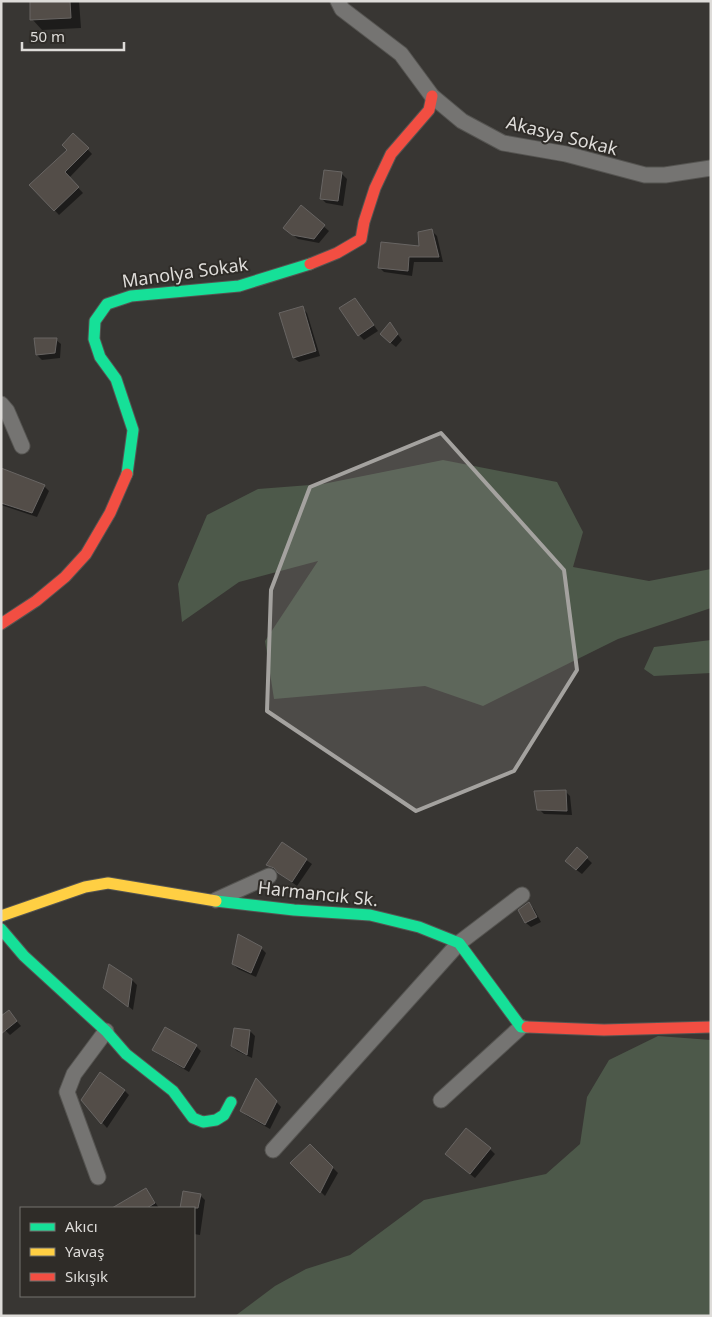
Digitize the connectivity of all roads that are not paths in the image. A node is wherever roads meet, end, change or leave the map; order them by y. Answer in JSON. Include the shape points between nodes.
{"nodes":[{"id":1,"x":338,"y":1,"type":"edge"},
{"id":2,"x":432,"y":96,"type":"junction"},
{"id":3,"x":711,"y":168,"type":"edge"},
{"id":4,"x":1,"y":404,"type":"edge"},
{"id":5,"x":22,"y":446,"type":"dead end"},
{"id":6,"x":1,"y":624,"type":"edge"},
{"id":7,"x":269,"y":876,"type":"dead end"},
{"id":8,"x":522,"y":895,"type":"dead end"},
{"id":9,"x":215,"y":901,"type":"junction"},
{"id":10,"x":1,"y":916,"type":"edge"},
{"id":11,"x":1,"y":929,"type":"edge"},
{"id":12,"x":459,"y":943,"type":"junction"},
{"id":13,"x":521,"y":1027,"type":"junction"},
{"id":14,"x":711,"y":1027,"type":"edge"},
{"id":15,"x":106,"y":1031,"type":"junction"},
{"id":16,"x":441,"y":1100,"type":"dead end"},
{"id":17,"x":231,"y":1102,"type":"dead end"},
{"id":18,"x":273,"y":1150,"type":"dead end"},
{"id":19,"x":98,"y":1177,"type":"dead end"}],
"edges":[{"from":1,"to":2,"type":"street","name":"Akasya Sokak","via":[[342,9],[401,54]]},
{"from":2,"to":3,"type":"street","name":"Akasya Sokak","via":[[462,121],[503,143],[566,154],[645,175]]},
{"from":2,"to":6,"type":"street","name":"Manolya Sokak","via":[[429,110],[391,154],[375,188],[361,239],[300,268],[239,286],[131,296],[107,304],[96,321],[94,339],[100,357],[116,379],[133,430],[128,471],[86,554],[65,577]]},
{"from":4,"to":5,"type":"street"},
{"from":7,"to":9,"type":"street"},
{"from":8,"to":12,"type":"street"},
{"from":9,"to":10,"type":"street","name":"Harmancık Sk.","via":[[108,883],[84,887]]},
{"from":9,"to":12,"type":"street","name":"Harmancık Sk.","via":[[370,915],[419,927]]},
{"from":11,"to":15,"type":"street","via":[[24,956]]},
{"from":12,"to":13,"type":"street"},
{"from":12,"to":18,"type":"street"},
{"from":13,"to":14,"type":"street","via":[[604,1030]]},
{"from":13,"to":16,"type":"street"},
{"from":15,"to":17,"type":"street","via":[[126,1054],[173,1091],[193,1118],[204,1122],[216,1120],[224,1115]]},
{"from":15,"to":19,"type":"street","via":[[74,1074],[67,1092]]}]}
